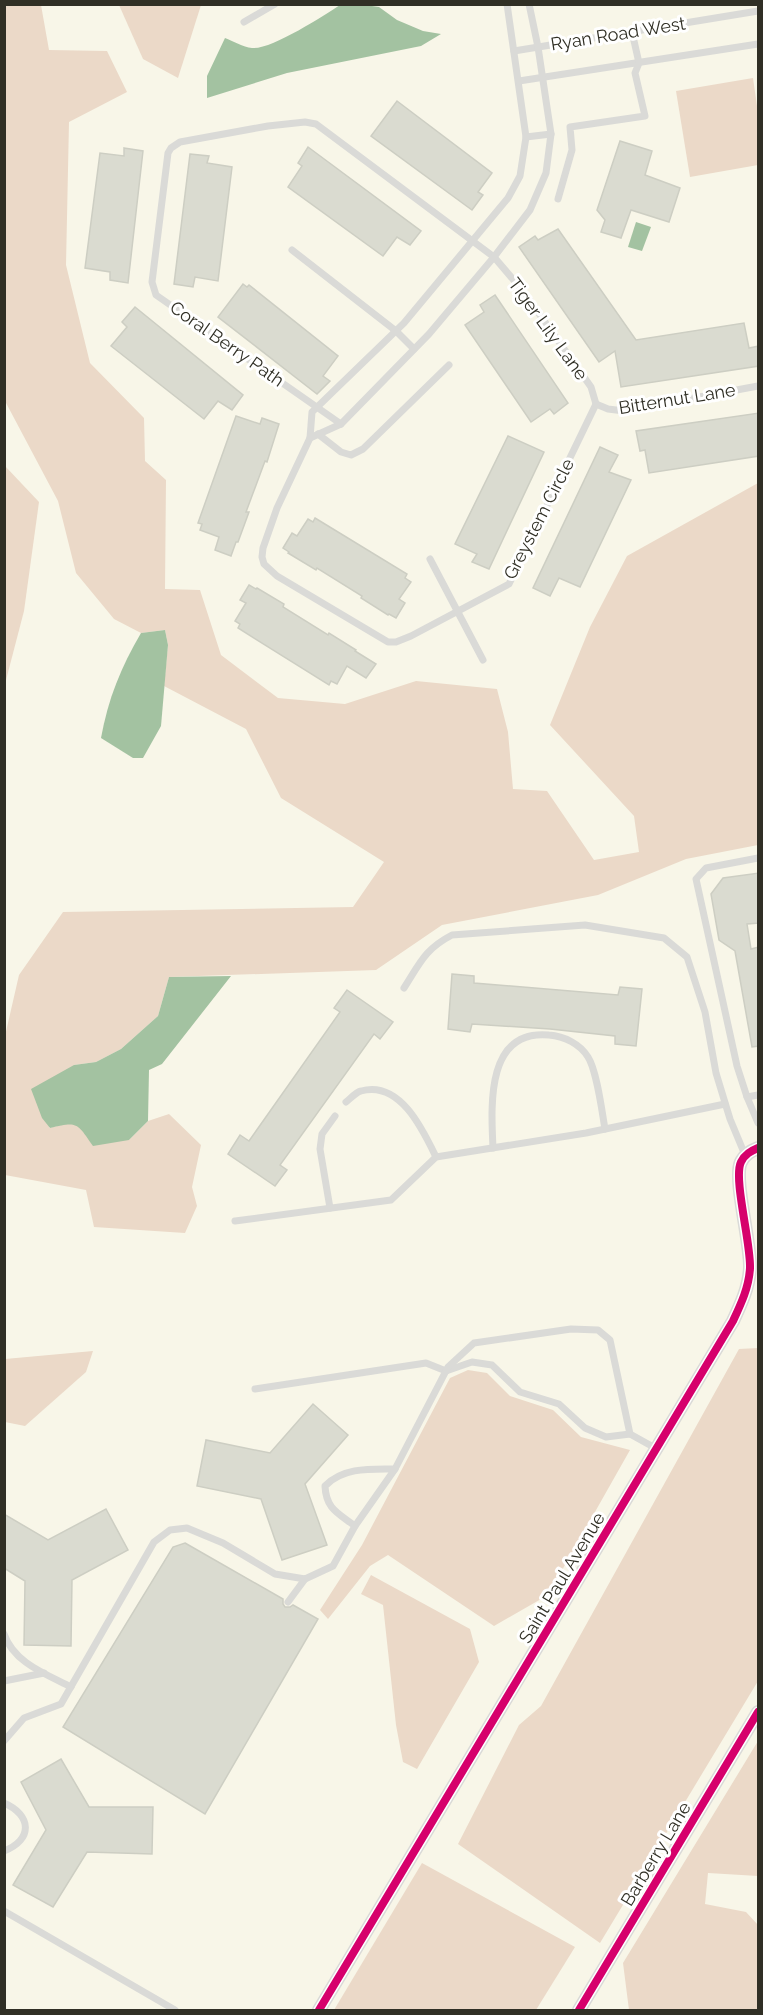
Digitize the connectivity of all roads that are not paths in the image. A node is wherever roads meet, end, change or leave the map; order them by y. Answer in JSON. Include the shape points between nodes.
{"nodes":[{"id":1,"x":275,"y":4,"type":"edge"},
{"id":2,"x":507,"y":4,"type":"edge"},
{"id":3,"x":529,"y":4,"type":"edge"},
{"id":4,"x":759,"y":11,"type":"edge"},
{"id":5,"x":244,"y":22,"type":"dead end"},
{"id":6,"x":632,"y":32,"type":"junction"},
{"id":7,"x":759,"y":44,"type":"edge"},
{"id":8,"x":538,"y":47,"type":"junction"},
{"id":9,"x":514,"y":51,"type":"junction"},
{"id":10,"x":639,"y":63,"type":"junction"},
{"id":11,"x":543,"y":79,"type":"junction"},
{"id":12,"x":519,"y":81,"type":"junction"},
{"id":13,"x":551,"y":134,"type":"junction"},
{"id":14,"x":526,"y":137,"type":"junction"},
{"id":15,"x":558,"y":199,"type":"dead end"},
{"id":16,"x":472,"y":240,"type":"junction"},
{"id":17,"x":292,"y":250,"type":"dead end"},
{"id":18,"x":494,"y":257,"type":"junction"},
{"id":19,"x":396,"y":331,"type":"junction"},
{"id":20,"x":414,"y":349,"type":"junction"},
{"id":21,"x":449,"y":365,"type":"dead end"},
{"id":22,"x":759,"y":386,"type":"edge"},
{"id":23,"x":596,"y":404,"type":"junction"},
{"id":24,"x":317,"y":407,"type":"junction"},
{"id":25,"x":341,"y":424,"type":"junction"},
{"id":26,"x":318,"y":434,"type":"junction"},
{"id":27,"x":310,"y":438,"type":"junction"},
{"id":28,"x":430,"y":560,"type":"dead end"},
{"id":29,"x":457,"y":612,"type":"junction"},
{"id":30,"x":483,"y":660,"type":"dead end"},
{"id":31,"x":759,"y":858,"type":"edge"},
{"id":32,"x":404,"y":988,"type":"dead end"},
{"id":33,"x":759,"y":1095,"type":"edge"},
{"id":34,"x":747,"y":1097,"type":"junction"},
{"id":35,"x":346,"y":1102,"type":"dead end"},
{"id":36,"x":725,"y":1104,"type":"junction"},
{"id":37,"x":334,"y":1116,"type":"dead end"},
{"id":38,"x":759,"y":1123,"type":"edge"},
{"id":39,"x":605,"y":1129,"type":"junction"},
{"id":40,"x":493,"y":1148,"type":"junction"},
{"id":41,"x":759,"y":1148,"type":"edge"},
{"id":42,"x":745,"y":1155,"type":"junction"},
{"id":43,"x":436,"y":1157,"type":"junction"},
{"id":44,"x":330,"y":1208,"type":"junction"},
{"id":45,"x":235,"y":1221,"type":"dead end"},
{"id":46,"x":446,"y":1371,"type":"junction"},
{"id":47,"x":255,"y":1389,"type":"dead end"},
{"id":48,"x":630,"y":1434,"type":"junction"},
{"id":49,"x":657,"y":1449,"type":"junction"},
{"id":50,"x":395,"y":1469,"type":"junction"},
{"id":51,"x":355,"y":1526,"type":"junction"},
{"id":52,"x":305,"y":1579,"type":"junction"},
{"id":53,"x":288,"y":1602,"type":"dead end"},
{"id":54,"x":4,"y":1634,"type":"edge"},
{"id":55,"x":44,"y":1673,"type":"junction"},
{"id":56,"x":4,"y":1681,"type":"edge"},
{"id":57,"x":71,"y":1688,"type":"junction"},
{"id":58,"x":759,"y":1712,"type":"edge"},
{"id":59,"x":4,"y":1741,"type":"edge"},
{"id":60,"x":4,"y":1803,"type":"edge"},
{"id":61,"x":4,"y":1851,"type":"edge"},
{"id":62,"x":4,"y":1911,"type":"edge"},
{"id":63,"x":175,"y":2010,"type":"edge"},
{"id":64,"x":319,"y":2010,"type":"edge"},
{"id":65,"x":579,"y":2010,"type":"edge"}],
"edges":[{"from":1,"to":5,"type":"lane"},
{"from":2,"to":9,"type":"lane"},
{"from":3,"to":8,"type":"lane"},
{"from":4,"to":6,"type":"lane","name":"Ryan Road West"},
{"from":6,"to":8,"type":"lane","name":"Ryan Road West"},
{"from":6,"to":10,"type":"lane"},
{"from":7,"to":10,"type":"lane","name":"Ryan Road West"},
{"from":8,"to":9,"type":"lane","name":"Ryan Road West"},
{"from":8,"to":11,"type":"lane"},
{"from":9,"to":12,"type":"lane"},
{"from":10,"to":11,"type":"lane","name":"Ryan Road West"},
{"from":10,"to":15,"type":"lane","via":[[635,73],[645,116],[570,127],[572,150]]},
{"from":11,"to":12,"type":"lane","name":"Ryan Road West"},
{"from":11,"to":13,"type":"lane"},
{"from":12,"to":14,"type":"lane"},
{"from":13,"to":14,"type":"lane"},
{"from":13,"to":18,"type":"lane","via":[[546,173],[530,210]]},
{"from":14,"to":16,"type":"lane","via":[[520,176],[508,198]]},
{"from":16,"to":18,"type":"lane","name":"Coral Berry Path"},
{"from":16,"to":19,"type":"lane"},
{"from":16,"to":24,"type":"lane","name":"Coral Berry Path","via":[[316,124],[268,126],[180,142],[171,148],[152,282],[156,295]]},
{"from":17,"to":19,"type":"lane"},
{"from":18,"to":20,"type":"lane"},
{"from":18,"to":23,"type":"lane","name":"Tiger Lily Lane","via":[[591,387]]},
{"from":19,"to":20,"type":"lane"},
{"from":19,"to":24,"type":"lane"},
{"from":20,"to":25,"type":"lane"},
{"from":21,"to":26,"type":"lane","via":[[363,449],[351,454],[342,452]]},
{"from":22,"to":23,"type":"lane","name":"Bitternut Lane","via":[[624,411]]},
{"from":23,"to":29,"type":"lane","name":"Greystem Circle","via":[[509,584]]},
{"from":24,"to":25,"type":"lane","name":"Coral Berry Path"},
{"from":24,"to":27,"type":"lane","name":"Greystem Circle","via":[[312,412]]},
{"from":25,"to":26,"type":"lane"},
{"from":26,"to":27,"type":"lane"},
{"from":27,"to":29,"type":"lane","name":"Greystem Circle","via":[[277,508],[263,548],[264,564],[277,576],[388,642],[403,639]]},
{"from":28,"to":29,"type":"lane"},
{"from":29,"to":30,"type":"lane"},
{"from":31,"to":34,"type":"lane","via":[[706,868],[696,879]]},
{"from":32,"to":36,"type":"lane","via":[[425,956],[452,935],[585,925],[664,938],[687,957],[705,1012]]},
{"from":33,"to":34,"type":"lane"},
{"from":34,"to":38,"type":"lane"},
{"from":35,"to":43,"type":"lane","via":[[360,1091],[383,1091],[405,1106]]},
{"from":36,"to":39,"type":"lane"},
{"from":36,"to":42,"type":"lane"},
{"from":37,"to":44,"type":"lane","via":[[322,1134],[320,1149]]},
{"from":39,"to":40,"type":"lane"},
{"from":39,"to":40,"type":"lane","via":[[589,1058],[577,1044],[556,1035],[536,1034],[508,1047],[500,1062],[491,1107]]},
{"from":40,"to":43,"type":"lane"},
{"from":41,"to":42,"type":"street"},
{"from":42,"to":49,"type":"street","name":"Saint Paul Avenue","via":[[738,1178],[750,1266],[743,1300]]},
{"from":43,"to":44,"type":"lane","via":[[391,1200]]},
{"from":44,"to":45,"type":"lane"},
{"from":46,"to":47,"type":"lane","via":[[426,1363]]},
{"from":46,"to":48,"type":"lane","via":[[472,1362],[492,1365],[520,1392],[559,1404],[585,1428],[606,1437]]},
{"from":46,"to":48,"type":"lane","via":[[474,1343],[571,1329],[598,1330],[610,1340]]},
{"from":46,"to":50,"type":"lane"},
{"from":48,"to":49,"type":"lane"},
{"from":49,"to":64,"type":"street","name":"Saint Paul Avenue"},
{"from":50,"to":51,"type":"lane"},
{"from":50,"to":51,"type":"lane","via":[[346,1472],[334,1476],[326,1486],[330,1507]]},
{"from":51,"to":52,"type":"lane","via":[[333,1566]]},
{"from":52,"to":53,"type":"lane"},
{"from":52,"to":57,"type":"lane","via":[[275,1574],[223,1543],[187,1528],[170,1530],[154,1542]]},
{"from":54,"to":55,"type":"lane","via":[[8,1645],[26,1663]]},
{"from":55,"to":56,"type":"lane"},
{"from":55,"to":57,"type":"lane"},
{"from":57,"to":59,"type":"lane","via":[[61,1704],[24,1718]]},
{"from":58,"to":65,"type":"street","name":"Barberry Lane"},
{"from":60,"to":61,"type":"lane","via":[[13,1807],[26,1827],[25,1836],[16,1846]]},
{"from":62,"to":63,"type":"lane"}]}
